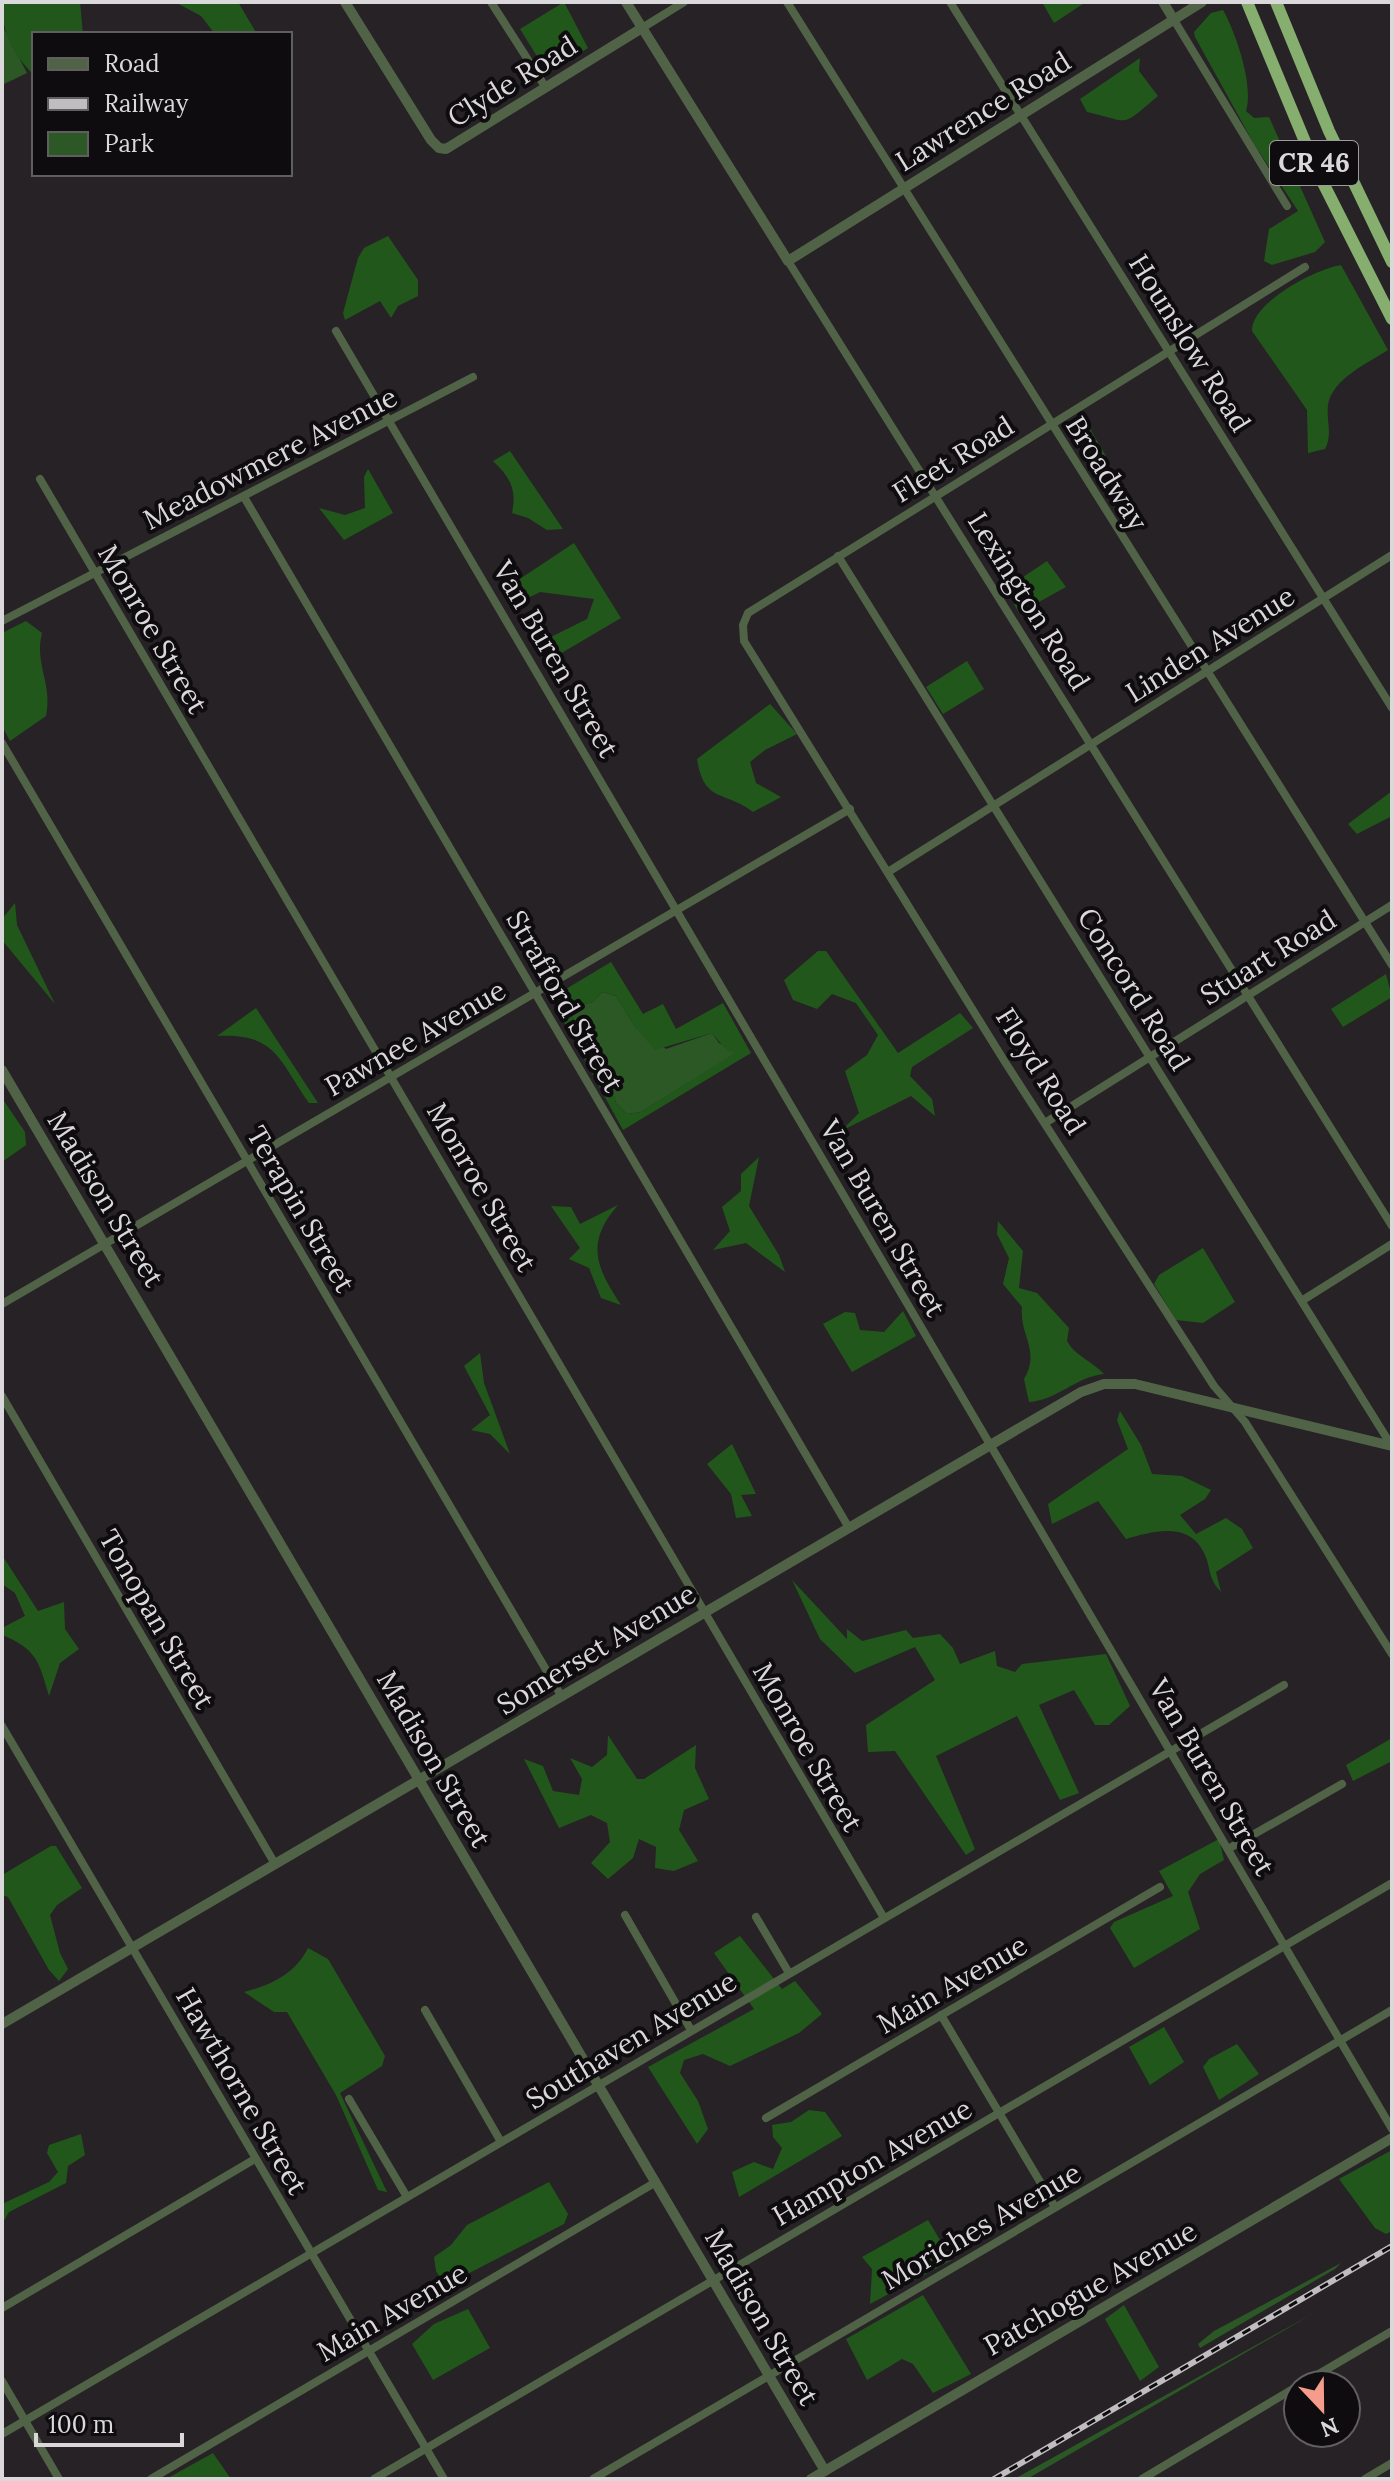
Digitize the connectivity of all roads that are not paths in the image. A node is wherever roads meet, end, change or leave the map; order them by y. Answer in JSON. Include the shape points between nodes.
{"nodes":[{"id":1,"x":345,"y":2,"type":"edge"},
{"id":2,"x":491,"y":2,"type":"edge"},
{"id":3,"x":626,"y":2,"type":"edge"},
{"id":4,"x":684,"y":2,"type":"edge"},
{"id":5,"x":787,"y":2,"type":"edge"},
{"id":6,"x":950,"y":2,"type":"edge"},
{"id":7,"x":1163,"y":2,"type":"edge"},
{"id":8,"x":1202,"y":2,"type":"edge"},
{"id":9,"x":1247,"y":2,"type":"edge"},
{"id":10,"x":1276,"y":2,"type":"edge"},
{"id":11,"x":1174,"y":20,"type":"junction"},
{"id":12,"x":642,"y":28,"type":"junction"},
{"id":13,"x":546,"y":88,"type":"junction"},
{"id":14,"x":1021,"y":116,"type":"junction"},
{"id":15,"x":905,"y":188,"type":"junction"},
{"id":16,"x":1287,"y":206,"type":"dead end"},
{"id":17,"x":788,"y":261,"type":"junction"},
{"id":18,"x":1392,"y":262,"type":"edge"},
{"id":19,"x":1305,"y":267,"type":"dead end"},
{"id":20,"x":1392,"y":319,"type":"edge"},
{"id":21,"x":336,"y":331,"type":"dead end"},
{"id":22,"x":1170,"y":350,"type":"junction"},
{"id":23,"x":473,"y":377,"type":"dead end"},
{"id":24,"x":390,"y":420,"type":"junction"},
{"id":25,"x":1050,"y":424,"type":"junction"},
{"id":26,"x":40,"y":479,"type":"dead end"},
{"id":27,"x":935,"y":496,"type":"junction"},
{"id":28,"x":244,"y":497,"type":"junction"},
{"id":29,"x":1392,"y":555,"type":"edge"},
{"id":30,"x":838,"y":556,"type":"junction"},
{"id":31,"x":94,"y":573,"type":"junction"},
{"id":32,"x":1324,"y":598,"type":"junction"},
{"id":33,"x":748,"y":613,"type":"joint"},
{"id":34,"x":2,"y":621,"type":"edge"},
{"id":35,"x":1206,"y":672,"type":"junction"},
{"id":36,"x":1392,"y":708,"type":"edge"},
{"id":37,"x":2,"y":743,"type":"edge"},
{"id":38,"x":1090,"y":745,"type":"junction"},
{"id":39,"x":994,"y":806,"type":"junction"},
{"id":40,"x":850,"y":809,"type":"junction"},
{"id":41,"x":888,"y":872,"type":"junction"},
{"id":42,"x":1392,"y":905,"type":"edge"},
{"id":43,"x":676,"y":907,"type":"junction"},
{"id":44,"x":1365,"y":922,"type":"junction"},
{"id":45,"x":1392,"y":965,"type":"edge"},
{"id":46,"x":535,"y":993,"type":"junction"},
{"id":47,"x":1249,"y":995,"type":"junction"},
{"id":48,"x":1150,"y":1057,"type":"junction"},
{"id":49,"x":2,"y":1070,"type":"edge"},
{"id":50,"x":392,"y":1077,"type":"junction"},
{"id":51,"x":1045,"y":1123,"type":"junction"},
{"id":52,"x":248,"y":1162,"type":"junction"},
{"id":53,"x":1392,"y":1226,"type":"edge"},
{"id":54,"x":105,"y":1244,"type":"junction"},
{"id":55,"x":1392,"y":1244,"type":"edge"},
{"id":56,"x":1303,"y":1300,"type":"junction"},
{"id":57,"x":2,"y":1304,"type":"edge"},
{"id":58,"x":2,"y":1396,"type":"edge"},
{"id":59,"x":1231,"y":1406,"type":"junction"},
{"id":60,"x":991,"y":1445,"type":"junction"},
{"id":61,"x":1392,"y":1446,"type":"edge"},
{"id":62,"x":849,"y":1528,"type":"junction"},
{"id":63,"x":704,"y":1613,"type":"junction"},
{"id":64,"x":1392,"y":1654,"type":"edge"},
{"id":65,"x":1284,"y":1685,"type":"dead end"},
{"id":66,"x":562,"y":1697,"type":"junction"},
{"id":67,"x":2,"y":1726,"type":"edge"},
{"id":68,"x":1171,"y":1750,"type":"junction"},
{"id":69,"x":419,"y":1781,"type":"junction"},
{"id":70,"x":1342,"y":1784,"type":"dead end"},
{"id":71,"x":1228,"y":1849,"type":"junction"},
{"id":72,"x":275,"y":1864,"type":"junction"},
{"id":73,"x":1392,"y":1883,"type":"edge"},
{"id":74,"x":1160,"y":1887,"type":"dead end"},
{"id":75,"x":625,"y":1915,"type":"dead end"},
{"id":76,"x":756,"y":1917,"type":"dead end"},
{"id":77,"x":884,"y":1918,"type":"junction"},
{"id":78,"x":1284,"y":1946,"type":"junction"},
{"id":79,"x":133,"y":1948,"type":"junction"},
{"id":80,"x":789,"y":1973,"type":"junction"},
{"id":81,"x":425,"y":2010,"type":"dead end"},
{"id":82,"x":1392,"y":2010,"type":"edge"},
{"id":83,"x":941,"y":2015,"type":"junction"},
{"id":84,"x":2,"y":2024,"type":"edge"},
{"id":85,"x":691,"y":2030,"type":"junction"},
{"id":86,"x":1340,"y":2041,"type":"junction"},
{"id":87,"x":598,"y":2086,"type":"junction"},
{"id":88,"x":349,"y":2099,"type":"dead end"},
{"id":89,"x":999,"y":2113,"type":"junction"},
{"id":90,"x":766,"y":2118,"type":"dead end"},
{"id":91,"x":1392,"y":2129,"type":"edge"},
{"id":92,"x":1392,"y":2138,"type":"edge"},
{"id":93,"x":501,"y":2142,"type":"junction"},
{"id":94,"x":255,"y":2159,"type":"junction"},
{"id":95,"x":656,"y":2182,"type":"junction"},
{"id":96,"x":407,"y":2197,"type":"junction"},
{"id":97,"x":1055,"y":2207,"type":"junction"},
{"id":98,"x":311,"y":2252,"type":"junction"},
{"id":99,"x":713,"y":2281,"type":"junction"},
{"id":100,"x":2,"y":2308,"type":"edge"},
{"id":101,"x":1392,"y":2331,"type":"edge"},
{"id":102,"x":369,"y":2351,"type":"junction"},
{"id":103,"x":1328,"y":2369,"type":"edge"},
{"id":104,"x":769,"y":2376,"type":"junction"},
{"id":105,"x":2,"y":2381,"type":"edge"},
{"id":106,"x":1282,"y":2396,"type":"edge"},
{"id":107,"x":25,"y":2421,"type":"junction"},
{"id":108,"x":2,"y":2434,"type":"edge"},
{"id":109,"x":426,"y":2449,"type":"junction"},
{"id":110,"x":1392,"y":2463,"type":"edge"},
{"id":111,"x":825,"y":2471,"type":"junction"},
{"id":112,"x":59,"y":2479,"type":"edge"},
{"id":113,"x":151,"y":2479,"type":"edge"},
{"id":114,"x":374,"y":2479,"type":"edge"},
{"id":115,"x":444,"y":2479,"type":"edge"},
{"id":116,"x":593,"y":2479,"type":"edge"},
{"id":117,"x":811,"y":2479,"type":"edge"},
{"id":118,"x":1142,"y":2479,"type":"edge"},
{"id":119,"x":1365,"y":2479,"type":"edge"}],
"edges":[{"from":1,"to":13,"type":"street","name":"Clyde Road","via":[[439,148],[446,149]]},
{"from":2,"to":13,"type":"street"},
{"from":3,"to":12,"type":"street","name":"Lexington Road"},
{"from":4,"to":12,"type":"street","name":"Clyde Road"},
{"from":5,"to":15,"type":"street","name":"Broadway"},
{"from":6,"to":14,"type":"street","name":"Hounslow Road"},
{"from":7,"to":11,"type":"street"},
{"from":8,"to":11,"type":"street","name":"Lawrence Road"},
{"from":9,"to":20,"type":"highway","number":"CR 46","via":[[1318,173]]},
{"from":10,"to":18,"type":"highway","number":"CR 46","via":[[1329,131]]},
{"from":11,"to":14,"type":"street","name":"Lawrence Road"},
{"from":11,"to":16,"type":"street"},
{"from":12,"to":13,"type":"street","name":"Clyde Road"},
{"from":12,"to":17,"type":"street","name":"Lexington Road"},
{"from":14,"to":15,"type":"street","name":"Lawrence Road"},
{"from":14,"to":22,"type":"street","name":"Hounslow Road"},
{"from":15,"to":17,"type":"street","name":"Lawrence Road"},
{"from":15,"to":25,"type":"street","name":"Broadway"},
{"from":17,"to":27,"type":"street","name":"Lexington Road"},
{"from":19,"to":22,"type":"street","name":"Fleet Road"},
{"from":21,"to":24,"type":"street","name":"Van Buren Street"},
{"from":22,"to":25,"type":"street","name":"Fleet Road"},
{"from":22,"to":32,"type":"street","name":"Hounslow Road"},
{"from":23,"to":24,"type":"street","name":"Meadowmere Avenue"},
{"from":24,"to":28,"type":"street","name":"Meadowmere Avenue"},
{"from":24,"to":43,"type":"street","name":"Van Buren Street"},
{"from":25,"to":27,"type":"street","name":"Fleet Road"},
{"from":25,"to":35,"type":"street","name":"Broadway"},
{"from":26,"to":31,"type":"street","name":"Monroe Street"},
{"from":27,"to":30,"type":"street","name":"Fleet Road"},
{"from":27,"to":38,"type":"street","name":"Lexington Road"},
{"from":28,"to":31,"type":"street","name":"Meadowmere Avenue"},
{"from":28,"to":46,"type":"street","name":"Strafford Street"},
{"from":29,"to":32,"type":"street","name":"Linden Avenue"},
{"from":30,"to":33,"type":"street","name":"Fleet Road"},
{"from":30,"to":39,"type":"street","name":"Concord Road"},
{"from":31,"to":34,"type":"street","name":"Meadowmere Avenue"},
{"from":31,"to":50,"type":"street","name":"Monroe Street"},
{"from":32,"to":35,"type":"street","name":"Linden Avenue"},
{"from":32,"to":36,"type":"street","name":"Hounslow Road"},
{"from":33,"to":40,"type":"street","name":"Floyd Road","via":[[744,641]]},
{"from":35,"to":38,"type":"street","name":"Linden Avenue"},
{"from":35,"to":44,"type":"street","name":"Broadway"},
{"from":37,"to":52,"type":"street","name":"Terapin Street"},
{"from":38,"to":39,"type":"street","name":"Linden Avenue"},
{"from":38,"to":47,"type":"street","name":"Lexington Road"},
{"from":39,"to":41,"type":"street","name":"Linden Avenue"},
{"from":39,"to":48,"type":"street","name":"Concord Road"},
{"from":40,"to":41,"type":"street","name":"Floyd Road"},
{"from":40,"to":43,"type":"street","name":"Pawnee Avenue"},
{"from":41,"to":51,"type":"street","name":"Floyd Road"},
{"from":42,"to":44,"type":"street","name":"Stuart Road"},
{"from":43,"to":46,"type":"street","name":"Pawnee Avenue"},
{"from":43,"to":60,"type":"street","name":"Van Buren Street"},
{"from":44,"to":45,"type":"street","name":"Broadway"},
{"from":44,"to":47,"type":"street","name":"Stuart Road"},
{"from":46,"to":50,"type":"street","name":"Pawnee Avenue"},
{"from":46,"to":62,"type":"street","name":"Strafford Street"},
{"from":47,"to":48,"type":"street","name":"Stuart Road"},
{"from":47,"to":53,"type":"street","name":"Lexington Road"},
{"from":48,"to":51,"type":"street","name":"Stuart Road"},
{"from":48,"to":56,"type":"street","name":"Concord Road"},
{"from":49,"to":54,"type":"street","name":"Madison Street"},
{"from":50,"to":52,"type":"street","name":"Pawnee Avenue"},
{"from":50,"to":63,"type":"street","name":"Monroe Street"},
{"from":51,"to":59,"type":"street","name":"Floyd Road"},
{"from":52,"to":54,"type":"street","name":"Pawnee Avenue"},
{"from":52,"to":66,"type":"street","name":"Terapin Street"},
{"from":54,"to":57,"type":"street","name":"Pawnee Avenue"},
{"from":54,"to":69,"type":"street","name":"Madison Street"},
{"from":55,"to":56,"type":"street"},
{"from":56,"to":61,"type":"street","name":"Concord Road"},
{"from":58,"to":72,"type":"street","name":"Tonopan Street"},
{"from":59,"to":60,"type":"street","name":"Somerset Avenue","via":[[1135,1384],[1104,1384]]},
{"from":59,"to":61,"type":"street"},
{"from":59,"to":64,"type":"street","name":"Floyd Road"},
{"from":60,"to":62,"type":"street","name":"Somerset Avenue"},
{"from":60,"to":68,"type":"street","name":"Van Buren Street"},
{"from":62,"to":63,"type":"street","name":"Somerset Avenue"},
{"from":63,"to":66,"type":"street","name":"Somerset Avenue"},
{"from":63,"to":77,"type":"street","name":"Monroe Street"},
{"from":65,"to":68,"type":"street","name":"Southaven Avenue"},
{"from":66,"to":69,"type":"street","name":"Somerset Avenue"},
{"from":67,"to":79,"type":"street","name":"Hawthorne Street"},
{"from":68,"to":71,"type":"street","name":"Van Buren Street"},
{"from":68,"to":77,"type":"street","name":"Southaven Avenue"},
{"from":69,"to":72,"type":"street","name":"Somerset Avenue"},
{"from":69,"to":87,"type":"street","name":"Madison Street"},
{"from":70,"to":71,"type":"street"},
{"from":71,"to":78,"type":"street","name":"Van Buren Street"},
{"from":72,"to":79,"type":"street","name":"Somerset Avenue"},
{"from":73,"to":78,"type":"street","name":"Hampton Avenue"},
{"from":74,"to":83,"type":"street","name":"Main Avenue"},
{"from":75,"to":85,"type":"street"},
{"from":76,"to":80,"type":"street"},
{"from":77,"to":80,"type":"street","name":"Southaven Avenue"},
{"from":78,"to":86,"type":"street","name":"Van Buren Street"},
{"from":78,"to":89,"type":"street","name":"Hampton Avenue"},
{"from":79,"to":84,"type":"street","name":"Somerset Avenue"},
{"from":79,"to":94,"type":"street","name":"Hawthorne Street"},
{"from":80,"to":85,"type":"street","name":"Southaven Avenue"},
{"from":81,"to":93,"type":"street"},
{"from":82,"to":86,"type":"street","name":"Moriches Avenue"},
{"from":83,"to":89,"type":"street"},
{"from":83,"to":90,"type":"street","name":"Main Avenue"},
{"from":85,"to":87,"type":"street","name":"Southaven Avenue"},
{"from":86,"to":91,"type":"street","name":"Van Buren Street"},
{"from":86,"to":97,"type":"street","name":"Moriches Avenue"},
{"from":87,"to":93,"type":"street","name":"Southaven Avenue"},
{"from":87,"to":95,"type":"street","name":"Madison Street"},
{"from":88,"to":96,"type":"street"},
{"from":89,"to":97,"type":"street"},
{"from":89,"to":99,"type":"street","name":"Hampton Avenue"},
{"from":92,"to":111,"type":"street","name":"Patchogue Avenue"},
{"from":93,"to":96,"type":"street","name":"Southaven Avenue"},
{"from":94,"to":98,"type":"street","name":"Hawthorne Street"},
{"from":94,"to":100,"type":"street"},
{"from":95,"to":99,"type":"street","name":"Madison Street"},
{"from":95,"to":102,"type":"street","name":"Main Avenue"},
{"from":96,"to":98,"type":"street","name":"Southaven Avenue"},
{"from":97,"to":104,"type":"street","name":"Moriches Avenue"},
{"from":98,"to":102,"type":"street","name":"Hawthorne Street"},
{"from":98,"to":107,"type":"street","name":"Southaven Avenue"},
{"from":99,"to":104,"type":"street","name":"Madison Street"},
{"from":99,"to":109,"type":"street","name":"Hampton Avenue"},
{"from":101,"to":103,"type":"street"},
{"from":102,"to":109,"type":"street","name":"Hawthorne Street"},
{"from":102,"to":113,"type":"street","name":"Main Avenue"},
{"from":104,"to":111,"type":"street","name":"Madison Street"},
{"from":104,"to":116,"type":"street","name":"Moriches Avenue"},
{"from":105,"to":107,"type":"street"},
{"from":106,"to":118,"type":"street"},
{"from":107,"to":108,"type":"street","name":"Southaven Avenue"},
{"from":107,"to":112,"type":"street"},
{"from":109,"to":114,"type":"street","name":"Hampton Avenue"},
{"from":109,"to":115,"type":"street","name":"Hawthorne Street"},
{"from":110,"to":119,"type":"street"},
{"from":111,"to":117,"type":"street","name":"Patchogue Avenue"}]}
